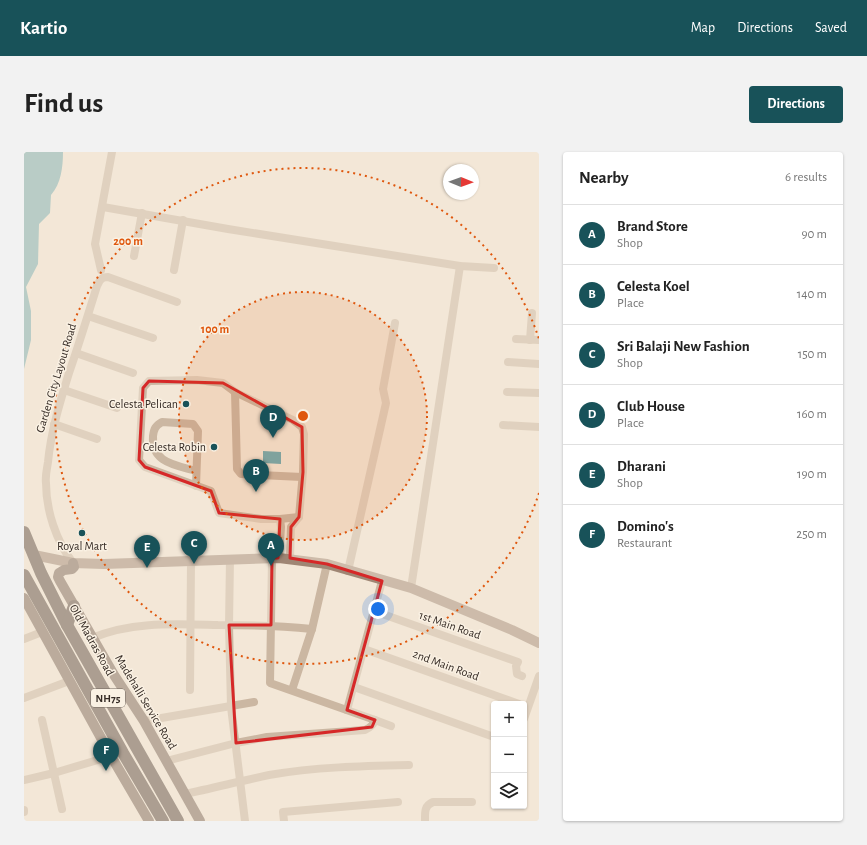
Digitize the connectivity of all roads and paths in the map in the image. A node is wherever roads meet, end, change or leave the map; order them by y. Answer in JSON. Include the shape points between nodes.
{"nodes":[{"id":1,"x":112,"y":152,"type":"edge"},
{"id":2,"x":103,"y":207,"type":"junction"},
{"id":3,"x":142,"y":213,"type":"junction"},
{"id":4,"x":183,"y":220,"type":"junction"},
{"id":5,"x":134,"y":256,"type":"dead end"},
{"id":6,"x":460,"y":266,"type":"junction"},
{"id":7,"x":494,"y":268,"type":"dead end"},
{"id":8,"x":101,"y":270,"type":"dead end"},
{"id":9,"x":174,"y":270,"type":"dead end"},
{"id":10,"x":177,"y":302,"type":"dead end"},
{"id":11,"x":532,"y":313,"type":"dead end"},
{"id":12,"x":88,"y":316,"type":"junction"},
{"id":13,"x":395,"y":323,"type":"dead end"},
{"id":14,"x":153,"y":338,"type":"dead end"},
{"id":15,"x":516,"y":339,"type":"dead end"},
{"id":16,"x":530,"y":340,"type":"junction"},
{"id":17,"x":539,"y":340,"type":"edge"},
{"id":18,"x":76,"y":353,"type":"junction"},
{"id":19,"x":508,"y":362,"type":"dead end"},
{"id":20,"x":539,"y":364,"type":"edge"},
{"id":21,"x":133,"y":373,"type":"dead end"},
{"id":22,"x":64,"y":390,"type":"junction"},
{"id":23,"x":235,"y":392,"type":"junction"},
{"id":24,"x":507,"y":392,"type":"dead end"},
{"id":25,"x":539,"y":393,"type":"edge"},
{"id":26,"x":117,"y":408,"type":"dead end"},
{"id":27,"x":54,"y":424,"type":"junction"},
{"id":28,"x":502,"y":425,"type":"dead end"},
{"id":29,"x":539,"y":427,"type":"edge"},
{"id":30,"x":140,"y":436,"type":"junction"},
{"id":31,"x":154,"y":436,"type":"junction"},
{"id":32,"x":97,"y":439,"type":"dead end"},
{"id":33,"x":196,"y":470,"type":"junction"},
{"id":34,"x":302,"y":477,"type":"junction"},
{"id":35,"x":196,"y":486,"type":"junction"},
{"id":36,"x":298,"y":517,"type":"junction"},
{"id":37,"x":280,"y":519,"type":"junction"},
{"id":38,"x":24,"y":532,"type":"edge"},
{"id":39,"x":34,"y":555,"type":"junction"},
{"id":40,"x":275,"y":558,"type":"junction"},
{"id":41,"x":290,"y":558,"type":"junction"},
{"id":42,"x":230,"y":559,"type":"junction"},
{"id":43,"x":191,"y":561,"type":"junction"},
{"id":44,"x":73,"y":562,"type":"junction"},
{"id":45,"x":327,"y":564,"type":"junction"},
{"id":46,"x":348,"y":571,"type":"junction"},
{"id":47,"x":24,"y":575,"type":"edge"},
{"id":48,"x":382,"y":581,"type":"junction"},
{"id":49,"x":411,"y":588,"type":"junction"},
{"id":50,"x":24,"y":599,"type":"edge"},
{"id":51,"x":74,"y":606,"type":"junction"},
{"id":52,"x":374,"y":611,"type":"junction"},
{"id":53,"x":190,"y":624,"type":"junction"},
{"id":54,"x":67,"y":625,"type":"junction"},
{"id":55,"x":229,"y":625,"type":"junction"},
{"id":56,"x":270,"y":625,"type":"junction"},
{"id":57,"x":312,"y":629,"type":"junction"},
{"id":58,"x":42,"y":632,"type":"junction"},
{"id":59,"x":92,"y":638,"type":"junction"},
{"id":60,"x":24,"y":639,"type":"edge"},
{"id":61,"x":539,"y":643,"type":"edge"},
{"id":62,"x":364,"y":649,"type":"junction"},
{"id":63,"x":522,"y":676,"type":"dead end"},
{"id":64,"x":539,"y":676,"type":"edge"},
{"id":65,"x":69,"y":681,"type":"junction"},
{"id":66,"x":354,"y":687,"type":"junction"},
{"id":67,"x":190,"y":690,"type":"dead end"},
{"id":68,"x":292,"y":690,"type":"junction"},
{"id":69,"x":24,"y":698,"type":"edge"},
{"id":70,"x":511,"y":701,"type":"edge"},
{"id":71,"x":254,"y":702,"type":"dead end"},
{"id":72,"x":527,"y":704,"type":"edge"},
{"id":73,"x":231,"y":707,"type":"junction"},
{"id":74,"x":347,"y":710,"type":"junction"},
{"id":75,"x":42,"y":720,"type":"dead end"},
{"id":76,"x":375,"y":720,"type":"junction"},
{"id":77,"x":144,"y":721,"type":"junction"},
{"id":78,"x":391,"y":726,"type":"dead end"},
{"id":79,"x":491,"y":736,"type":"edge"},
{"id":80,"x":236,"y":743,"type":"junction"},
{"id":81,"x":111,"y":756,"type":"junction"},
{"id":82,"x":166,"y":761,"type":"junction"},
{"id":83,"x":409,"y":765,"type":"dead end"},
{"id":84,"x":54,"y":773,"type":"junction"},
{"id":85,"x":24,"y":780,"type":"edge"},
{"id":86,"x":241,"y":781,"type":"junction"},
{"id":87,"x":185,"y":794,"type":"junction"},
{"id":88,"x":398,"y":802,"type":"dead end"},
{"id":89,"x":472,"y":802,"type":"dead end"},
{"id":90,"x":62,"y":809,"type":"dead end"},
{"id":91,"x":149,"y":821,"type":"edge"},
{"id":92,"x":163,"y":821,"type":"edge"},
{"id":93,"x":178,"y":821,"type":"edge"},
{"id":94,"x":200,"y":821,"type":"edge"},
{"id":95,"x":244,"y":821,"type":"edge"},
{"id":96,"x":284,"y":821,"type":"edge"},
{"id":97,"x":424,"y":821,"type":"edge"}],
"edges":[{"from":1,"to":2,"type":"street"},
{"from":2,"to":3,"type":"street"},
{"from":2,"to":8,"type":"street","via":[[95,244]]},
{"from":3,"to":4,"type":"street"},
{"from":3,"to":5,"type":"street"},
{"from":4,"to":6,"type":"street"},
{"from":4,"to":9,"type":"street"},
{"from":6,"to":7,"type":"street"},
{"from":6,"to":49,"type":"street"},
{"from":10,"to":12,"type":"street","name":"Garden City Layout Road","via":[[103,277],[97,286]]},
{"from":11,"to":16,"type":"street"},
{"from":12,"to":14,"type":"street"},
{"from":12,"to":18,"type":"street","name":"Garden City Layout Road"},
{"from":13,"to":46,"type":"street","via":[[384,389],[386,403]]},
{"from":15,"to":16,"type":"street"},
{"from":16,"to":17,"type":"street"},
{"from":18,"to":21,"type":"street"},
{"from":18,"to":22,"type":"street","name":"Garden City Layout Road"},
{"from":19,"to":20,"type":"street"},
{"from":22,"to":26,"type":"street"},
{"from":22,"to":27,"type":"street","name":"Garden City Layout Road"},
{"from":23,"to":30,"type":"street","via":[[223,383],[197,380],[149,381],[143,388]]},
{"from":23,"to":34,"type":"street","via":[[293,420],[302,427]]},
{"from":23,"to":34,"type":"street","via":[[237,469],[241,474]]},
{"from":24,"to":25,"type":"street"},
{"from":27,"to":32,"type":"street"},
{"from":27,"to":44,"type":"street","name":"Garden City Layout Road","via":[[45,481],[46,495],[58,537]]},
{"from":28,"to":29,"type":"street"},
{"from":30,"to":31,"type":"street"},
{"from":30,"to":35,"type":"street","via":[[138,460],[145,467]]},
{"from":31,"to":33,"type":"street","via":[[155,453],[162,460]]},
{"from":31,"to":33,"type":"street","via":[[154,428],[162,422],[193,424],[198,431]]},
{"from":33,"to":35,"type":"street"},
{"from":34,"to":36,"type":"street"},
{"from":35,"to":37,"type":"street","via":[[211,491],[219,513]]},
{"from":36,"to":37,"type":"street"},
{"from":36,"to":41,"type":"street","via":[[291,527]]},
{"from":37,"to":40,"type":"street","via":[[281,527]]},
{"from":38,"to":39,"type":"highway","name":"Old Madras Road","number":"NH75"},
{"from":39,"to":44,"type":"main road"},
{"from":39,"to":54,"type":"highway","name":"Old Madras Road","number":"NH75"},
{"from":40,"to":41,"type":"main road"},
{"from":40,"to":42,"type":"main road"},
{"from":40,"to":56,"type":"street"},
{"from":41,"to":45,"type":"main road"},
{"from":42,"to":43,"type":"main road"},
{"from":42,"to":55,"type":"street"},
{"from":43,"to":44,"type":"main road","via":[[104,564]]},
{"from":43,"to":53,"type":"street"},
{"from":44,"to":51,"type":"main road","name":"Madehalli Service Road","via":[[74,567],[59,572],[58,577]]},
{"from":45,"to":46,"type":"main road"},
{"from":45,"to":57,"type":"street"},
{"from":46,"to":48,"type":"main road"},
{"from":47,"to":92,"type":"highway","number":"NH75"},
{"from":48,"to":49,"type":"main road"},
{"from":48,"to":52,"type":"street"},
{"from":49,"to":61,"type":"main road"},
{"from":50,"to":58,"type":"main road"},
{"from":51,"to":54,"type":"highway"},
{"from":51,"to":59,"type":"main road","name":"Madehalli Service Road"},
{"from":52,"to":62,"type":"street"},
{"from":52,"to":63,"type":"street","name":"1st Main Road","via":[[518,662],[517,674]]},
{"from":53,"to":55,"type":"street"},
{"from":53,"to":59,"type":"street","via":[[116,629]]},
{"from":53,"to":67,"type":"street"},
{"from":54,"to":93,"type":"highway","name":"Old Madras Road","number":"NH75"},
{"from":55,"to":56,"type":"street"},
{"from":55,"to":73,"type":"street"},
{"from":56,"to":57,"type":"street"},
{"from":56,"to":68,"type":"street","via":[[270,683]]},
{"from":57,"to":68,"type":"street"},
{"from":58,"to":60,"type":"street"},
{"from":58,"to":65,"type":"main road"},
{"from":59,"to":77,"type":"main road","name":"Madehalli Service Road"},
{"from":62,"to":66,"type":"street"},
{"from":62,"to":70,"type":"street","name":"2nd Main Road"},
{"from":64,"to":72,"type":"street"},
{"from":65,"to":69,"type":"street"},
{"from":65,"to":81,"type":"main road"},
{"from":66,"to":74,"type":"street"},
{"from":66,"to":79,"type":"street"},
{"from":68,"to":74,"type":"street"},
{"from":71,"to":73,"type":"street"},
{"from":73,"to":77,"type":"street"},
{"from":73,"to":80,"type":"street"},
{"from":74,"to":76,"type":"street"},
{"from":75,"to":84,"type":"street"},
{"from":76,"to":78,"type":"street"},
{"from":76,"to":80,"type":"street","via":[[372,727],[365,730],[267,737]]},
{"from":77,"to":82,"type":"main road","name":"Madehalli Service Road"},
{"from":80,"to":82,"type":"street"},
{"from":80,"to":86,"type":"street"},
{"from":81,"to":84,"type":"street"},
{"from":81,"to":91,"type":"main road"},
{"from":82,"to":87,"type":"main road","name":"Madehalli Service Road"},
{"from":83,"to":86,"type":"street","via":[[295,771]]},
{"from":84,"to":85,"type":"street"},
{"from":84,"to":90,"type":"street"},
{"from":86,"to":87,"type":"street"},
{"from":86,"to":95,"type":"street"},
{"from":87,"to":94,"type":"main road","name":"Madehalli Service Road"},
{"from":88,"to":96,"type":"street","via":[[283,812]]},
{"from":89,"to":97,"type":"street","via":[[433,802],[424,810]]}]}
